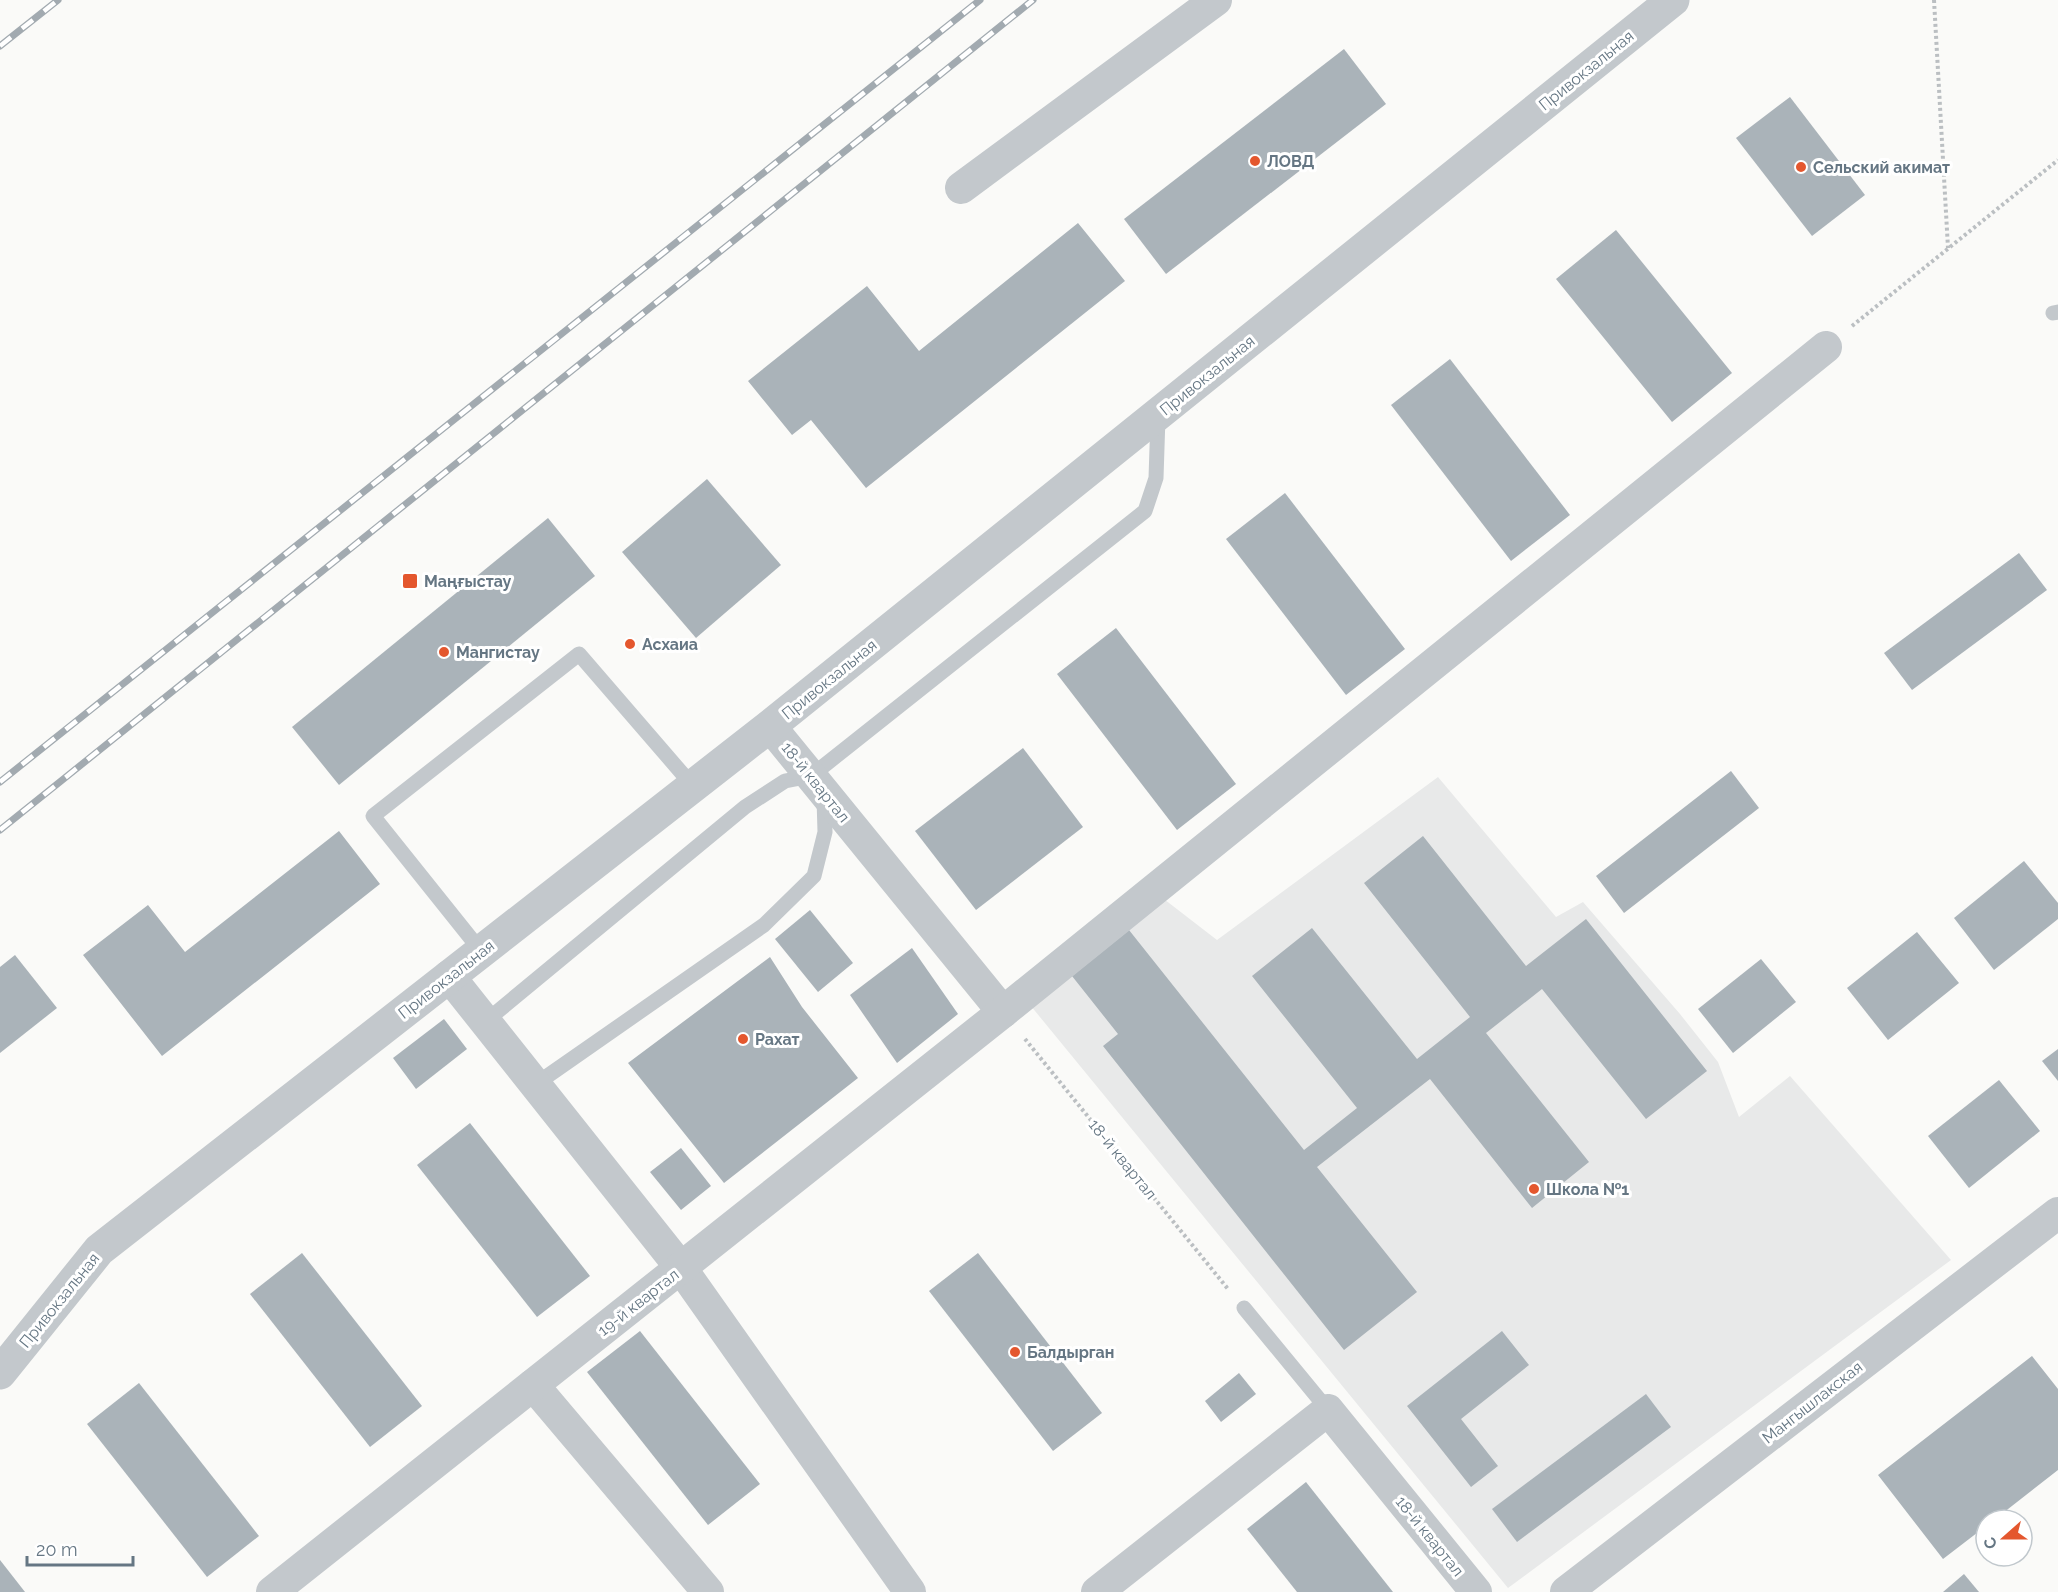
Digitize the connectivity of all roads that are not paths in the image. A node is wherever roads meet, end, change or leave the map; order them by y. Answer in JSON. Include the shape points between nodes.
{"nodes":[{"id":1,"x":1216,"y":0,"type":"edge"},
{"id":2,"x":1673,"y":0,"type":"edge"},
{"id":3,"x":962,"y":188,"type":"dead end"},
{"id":4,"x":1826,"y":347,"type":"road end"},
{"id":5,"x":1158,"y":415,"type":"junction"},
{"id":6,"x":770,"y":726,"type":"junction"},
{"id":7,"x":818,"y":784,"type":"junction"},
{"id":8,"x":693,"y":786,"type":"junction"},
{"id":9,"x":482,"y":951,"type":"junction"},
{"id":10,"x":449,"y":976,"type":"junction"},
{"id":11,"x":1003,"y":1012,"type":"junction"},
{"id":12,"x":486,"y":1021,"type":"junction"},
{"id":13,"x":536,"y":1084,"type":"junction"},
{"id":14,"x":2058,"y":1213,"type":"edge"},
{"id":15,"x":681,"y":1268,"type":"junction"},
{"id":16,"x":1244,"y":1308,"type":"road end"},
{"id":17,"x":0,"y":1372,"type":"edge"},
{"id":18,"x":533,"y":1385,"type":"junction"},
{"id":19,"x":1328,"y":1410,"type":"junction"},
{"id":20,"x":272,"y":1592,"type":"edge"},
{"id":21,"x":708,"y":1592,"type":"edge"},
{"id":22,"x":910,"y":1592,"type":"edge"},
{"id":23,"x":1097,"y":1592,"type":"edge"},
{"id":24,"x":1476,"y":1592,"type":"edge"},
{"id":25,"x":1566,"y":1592,"type":"edge"}],
"edges":[{"from":1,"to":3,"type":"street"},
{"from":2,"to":5,"type":"street","name":"Привокзальная"},
{"from":4,"to":11,"type":"street","name":"19-й квартал"},
{"from":5,"to":6,"type":"street","name":"Привокзальная"},
{"from":5,"to":7,"type":"lane","via":[[1156,478],[1145,511]]},
{"from":6,"to":7,"type":"street","name":"18-й квартал"},
{"from":6,"to":8,"type":"street","name":"Привокзальная"},
{"from":7,"to":11,"type":"street","name":"18-й квартал"},
{"from":7,"to":12,"type":"lane","via":[[785,781],[745,807]]},
{"from":7,"to":13,"type":"lane","via":[[825,832],[814,876],[764,925]]},
{"from":8,"to":9,"type":"street","name":"Привокзальная"},
{"from":8,"to":9,"type":"lane","via":[[579,654],[373,816]]},
{"from":9,"to":10,"type":"street","name":"Привокзальная"},
{"from":10,"to":12,"type":"street"},
{"from":10,"to":17,"type":"street","name":"Привокзальная","via":[[99,1250]]},
{"from":11,"to":15,"type":"street","name":"19-й квартал"},
{"from":12,"to":13,"type":"street"},
{"from":13,"to":15,"type":"street"},
{"from":14,"to":25,"type":"street","name":"Мангышлакская"},
{"from":15,"to":18,"type":"street","name":"19-й квартал"},
{"from":15,"to":22,"type":"street"},
{"from":16,"to":19,"type":"lane","name":"18-й квартал"},
{"from":18,"to":20,"type":"street","name":"19-й квартал"},
{"from":18,"to":21,"type":"street"},
{"from":19,"to":23,"type":"street"},
{"from":19,"to":24,"type":"street","name":"18-й квартал"}]}
